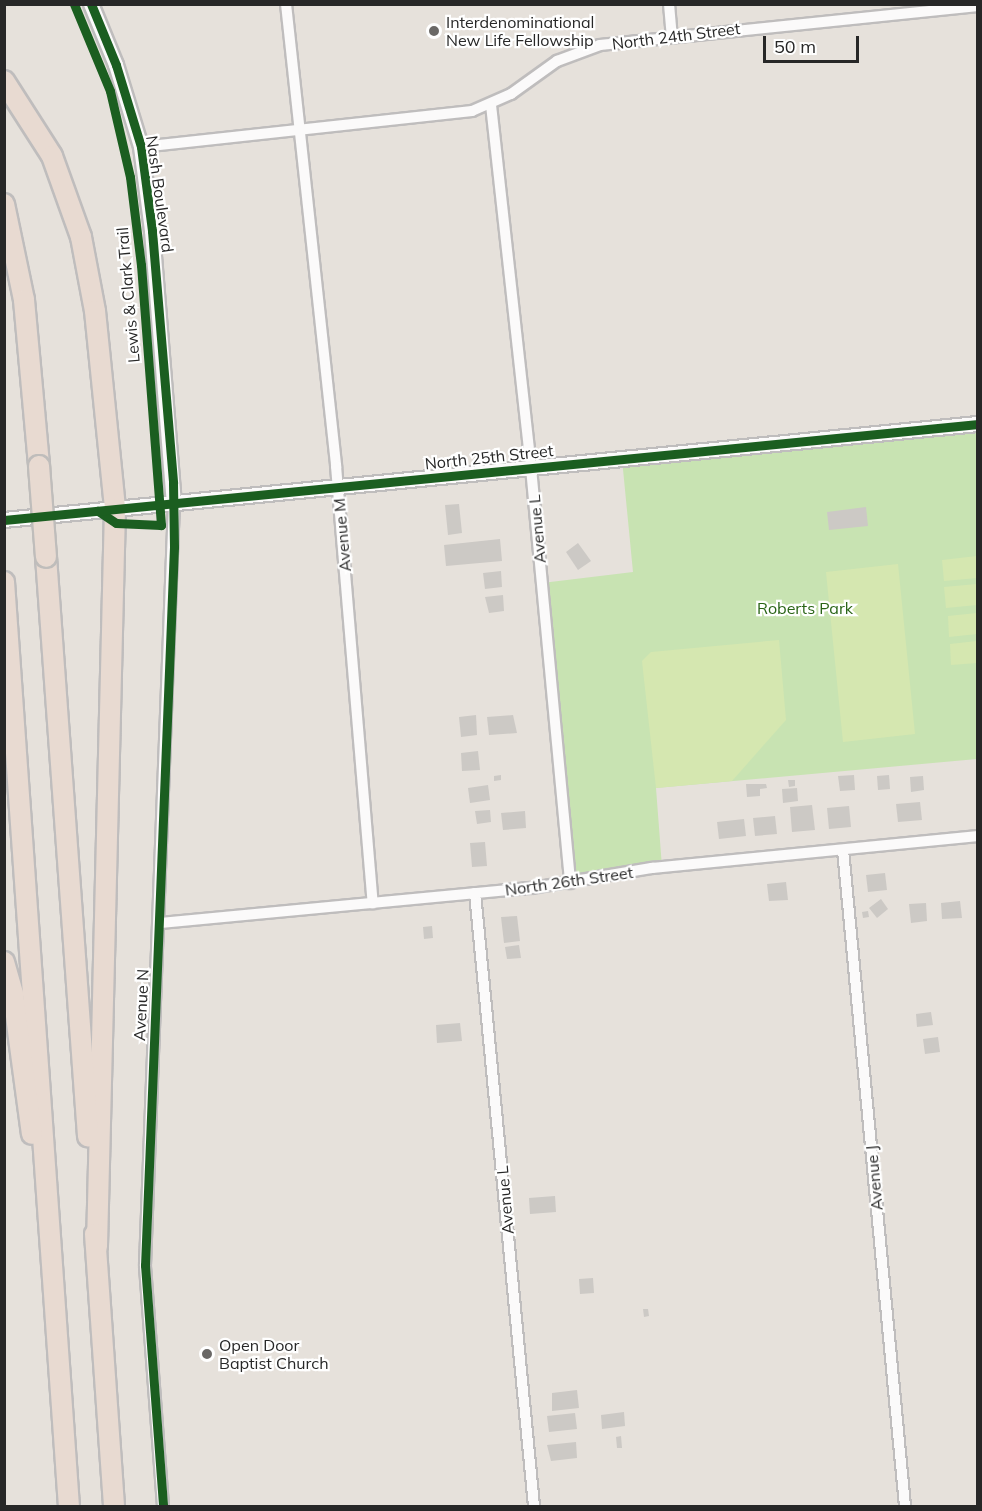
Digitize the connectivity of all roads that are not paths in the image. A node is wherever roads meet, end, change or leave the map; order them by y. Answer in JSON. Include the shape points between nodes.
{"nodes":[{"id":1,"x":91,"y":4,"type":"edge"},
{"id":2,"x":286,"y":4,"type":"edge"},
{"id":3,"x":669,"y":4,"type":"edge"},
{"id":4,"x":978,"y":6,"type":"edge"},
{"id":5,"x":862,"y":10,"type":"edge"},
{"id":6,"x":672,"y":36,"type":"junction"},
{"id":7,"x":4,"y":81,"type":"edge"},
{"id":8,"x":491,"y":105,"type":"junction"},
{"id":9,"x":302,"y":132,"type":"junction"},
{"id":10,"x":141,"y":147,"type":"junction"},
{"id":11,"x":4,"y":204,"type":"edge"},
{"id":12,"x":978,"y":424,"type":"edge"},
{"id":13,"x":531,"y":468,"type":"junction"},
{"id":14,"x":338,"y":487,"type":"junction"},
{"id":15,"x":174,"y":504,"type":"junction"},
{"id":16,"x":115,"y":509,"type":"junction"},
{"id":17,"x":4,"y":520,"type":"edge"},
{"id":18,"x":4,"y":582,"type":"edge"},
{"id":19,"x":978,"y":836,"type":"edge"},
{"id":20,"x":843,"y":850,"type":"junction"},
{"id":21,"x":570,"y":883,"type":"junction"},
{"id":22,"x":476,"y":893,"type":"junction"},
{"id":23,"x":373,"y":903,"type":"junction"},
{"id":24,"x":159,"y":923,"type":"junction"},
{"id":25,"x":4,"y":962,"type":"edge"},
{"id":26,"x":97,"y":1247,"type":"junction"},
{"id":27,"x":53,"y":1281,"type":"junction"},
{"id":28,"x":69,"y":1506,"type":"edge"},
{"id":29,"x":114,"y":1506,"type":"edge"},
{"id":30,"x":163,"y":1506,"type":"edge"},
{"id":31,"x":534,"y":1506,"type":"edge"},
{"id":32,"x":905,"y":1506,"type":"edge"}],
"edges":[{"from":1,"to":10,"type":"street","name":"Nash Boulevard","via":[[116,65]]},
{"from":2,"to":9,"type":"street","name":"Avenue M","via":[[296,115]]},
{"from":3,"to":6,"type":"street"},
{"from":4,"to":5,"type":"street","name":"North 24th Street"},
{"from":5,"to":6,"type":"street","name":"North 24th Street"},
{"from":6,"to":8,"type":"street","name":"North 24th Street","via":[[582,50],[557,61]]},
{"from":7,"to":16,"type":"highway","via":[[52,156],[81,237],[94,311]]},
{"from":8,"to":9,"type":"street","name":"North 24th Street","via":[[438,117]]},
{"from":8,"to":13,"type":"street","name":"Avenue L"},
{"from":9,"to":10,"type":"street","name":"North 24th Street"},
{"from":9,"to":14,"type":"street","name":"Avenue M"},
{"from":10,"to":15,"type":"street","name":"Nash Boulevard","via":[[152,231]]},
{"from":11,"to":26,"type":"highway","bridge":true,"via":[[27,319]]},
{"from":12,"to":13,"type":"street","name":"North 25th Street"},
{"from":13,"to":14,"type":"street","name":"North 25th Street"},
{"from":13,"to":21,"type":"street","name":"Avenue L"},
{"from":14,"to":15,"type":"street","name":"North 25th Street"},
{"from":14,"to":23,"type":"street","name":"Avenue M"},
{"from":15,"to":16,"type":"street","name":"North 25th Street"},
{"from":15,"to":24,"type":"street","name":"Avenue N"},
{"from":16,"to":17,"type":"street","name":"North 25th Street"},
{"from":16,"to":26,"type":"highway"},
{"from":18,"to":27,"type":"highway"},
{"from":19,"to":20,"type":"street","name":"North 26th Street"},
{"from":20,"to":21,"type":"street","name":"North 26th Street","via":[[652,868]]},
{"from":20,"to":32,"type":"street","name":"Avenue J"},
{"from":21,"to":22,"type":"street","name":"North 26th Street"},
{"from":22,"to":23,"type":"street","name":"North 26th Street"},
{"from":22,"to":31,"type":"street","name":"Avenue L"},
{"from":23,"to":24,"type":"street","name":"North 26th Street"},
{"from":24,"to":30,"type":"street","name":"Avenue N","via":[[144,1267]]},
{"from":25,"to":27,"type":"highway","via":[[13,994]]},
{"from":26,"to":29,"type":"highway"},
{"from":27,"to":28,"type":"highway"}]}
